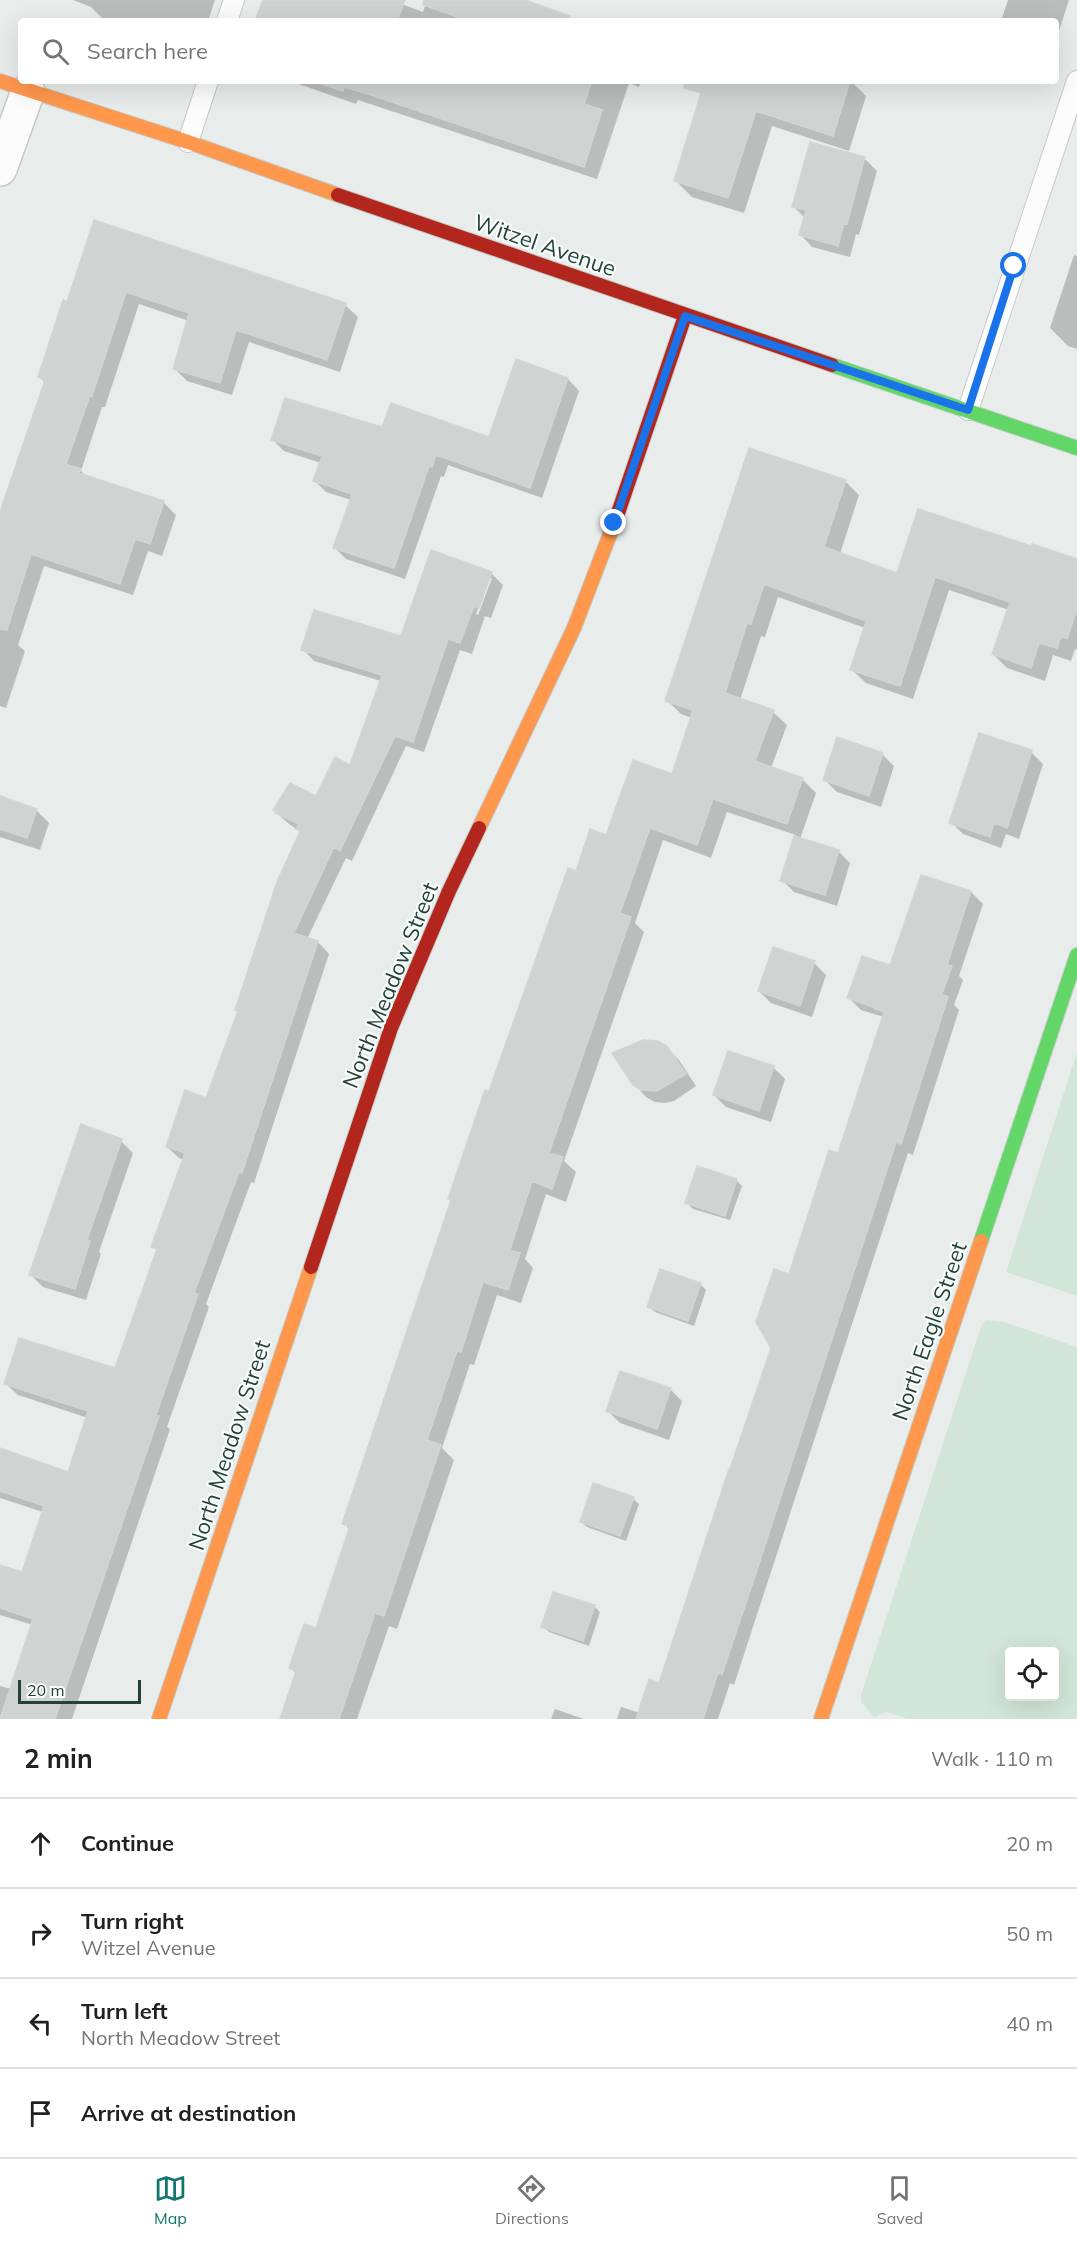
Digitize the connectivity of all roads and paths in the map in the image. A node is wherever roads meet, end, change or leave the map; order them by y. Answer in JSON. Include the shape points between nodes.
{"nodes":[{"id":1,"x":234,"y":0,"type":"edge"},
{"id":2,"x":228,"y":18,"type":"edge"},
{"id":3,"x":1077,"y":81,"type":"edge"},
{"id":4,"x":207,"y":84,"type":"edge"},
{"id":5,"x":14,"y":86,"type":"edge"},
{"id":6,"x":188,"y":142,"type":"junction"},
{"id":7,"x":0,"y":169,"type":"edge"},
{"id":8,"x":685,"y":316,"type":"junction"},
{"id":9,"x":968,"y":410,"type":"junction"},
{"id":10,"x":1077,"y":448,"type":"edge"},
{"id":11,"x":1077,"y":955,"type":"edge"},
{"id":12,"x":159,"y":1719,"type":"edge"},
{"id":13,"x":821,"y":1719,"type":"edge"}],
"edges":[{"from":1,"to":2,"type":"lane"},
{"from":3,"to":9,"type":"lane"},
{"from":4,"to":6,"type":"lane"},
{"from":5,"to":6,"type":"street","name":"Witzel Avenue"},
{"from":5,"to":7,"type":"street"},
{"from":6,"to":8,"type":"street","name":"Witzel Avenue"},
{"from":8,"to":9,"type":"street","name":"Witzel Avenue"},
{"from":8,"to":12,"type":"street","name":"North Meadow Street","via":[[574,628],[449,891],[390,1028]]},
{"from":9,"to":10,"type":"street","name":"Witzel Avenue"},
{"from":11,"to":13,"type":"street","name":"North Eagle Street"}]}
